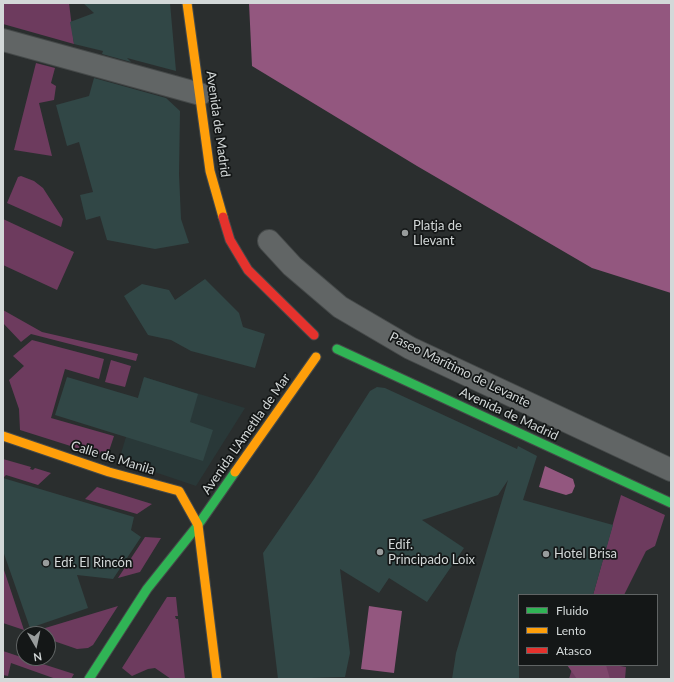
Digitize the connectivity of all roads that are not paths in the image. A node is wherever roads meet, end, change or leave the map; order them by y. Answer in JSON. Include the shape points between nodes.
{"nodes":[{"id":1,"x":187,"y":3,"type":"edge"},
{"id":2,"x":3,"y":40,"type":"edge"},
{"id":3,"x":200,"y":94,"type":"junction"},
{"id":4,"x":269,"y":240,"type":"dead end"},
{"id":5,"x":316,"y":357,"type":"junction"},
{"id":6,"x":3,"y":436,"type":"edge"},
{"id":7,"x":671,"y":470,"type":"edge"},
{"id":8,"x":671,"y":502,"type":"edge"},
{"id":9,"x":198,"y":525,"type":"junction"},
{"id":10,"x":89,"y":679,"type":"edge"},
{"id":11,"x":217,"y":679,"type":"edge"}],
"edges":[{"from":1,"to":3,"type":"street","name":"Avenida de Madrid"},
{"from":2,"to":3,"type":"street"},
{"from":3,"to":5,"type":"street","name":"Avenida de Madrid","via":[[210,171],[230,240],[248,270],[317,333],[309,346]]},
{"from":4,"to":7,"type":"street","name":"Paseo Marítimo de Levante","via":[[292,266],[340,307],[410,348]]},
{"from":5,"to":8,"type":"street","name":"Avenida de Madrid","via":[[321,360],[329,358],[337,345]]},
{"from":5,"to":9,"type":"street","name":"Avenida L'Ametlla de Mar"},
{"from":6,"to":9,"type":"street","name":"Calle de Manila","via":[[109,472],[179,491]]},
{"from":9,"to":10,"type":"street","name":"Avenida L'Ametlla de Mar","via":[[147,590]]},
{"from":9,"to":11,"type":"street"}]}
